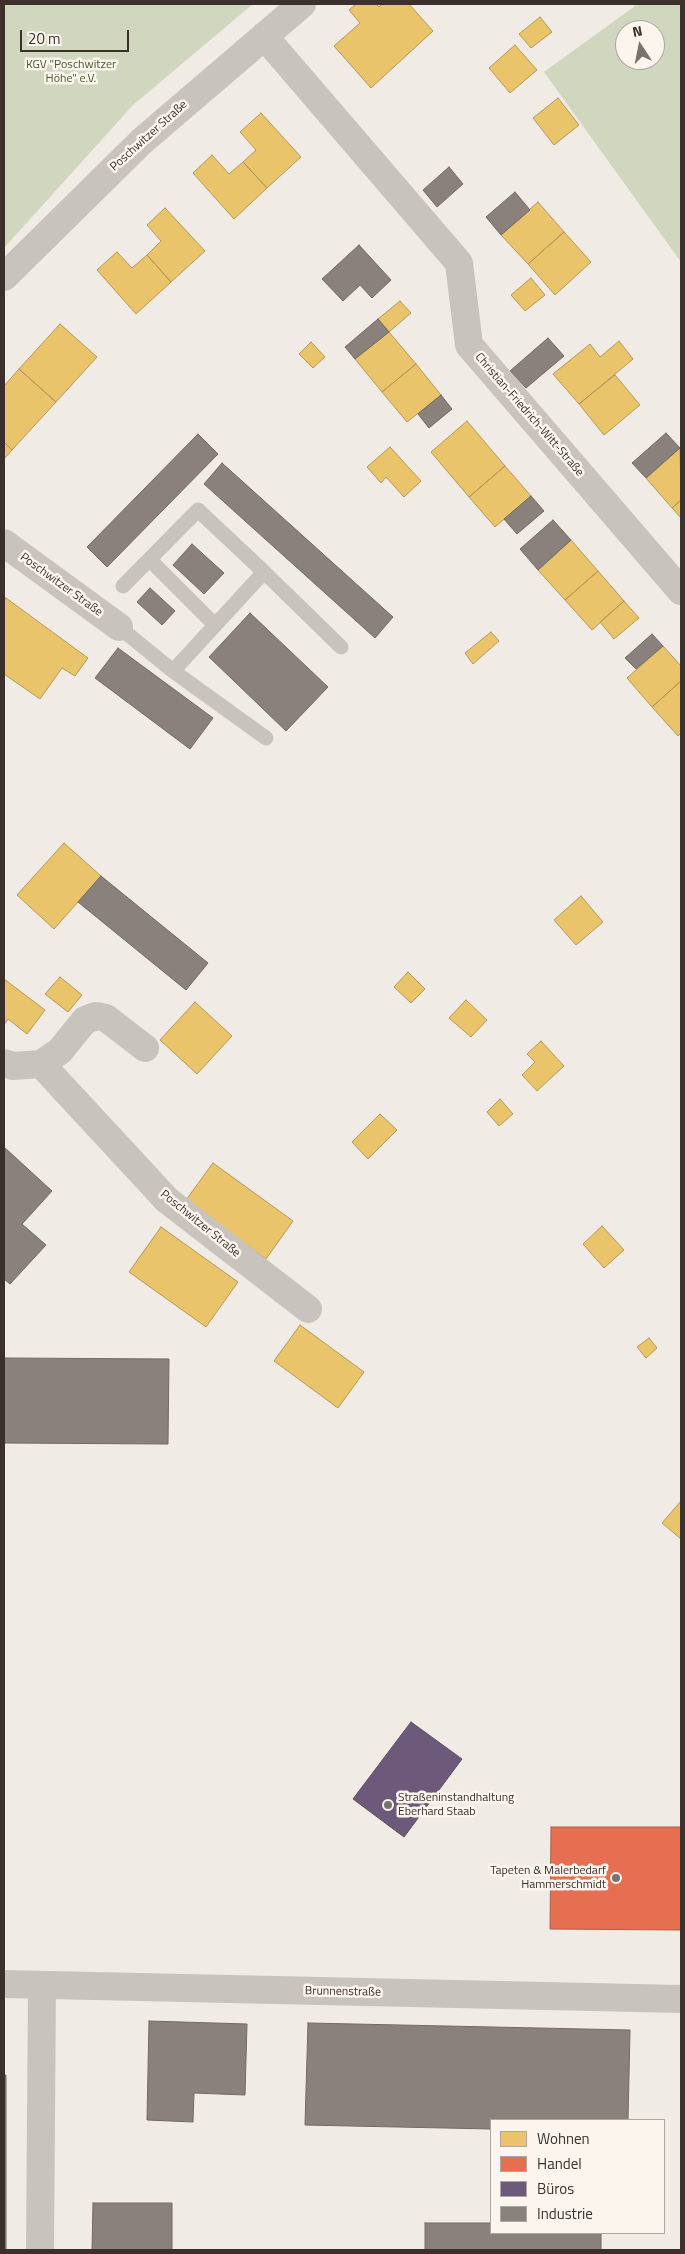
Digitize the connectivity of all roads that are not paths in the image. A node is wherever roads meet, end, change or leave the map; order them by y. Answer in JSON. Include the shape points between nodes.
{"nodes":[{"id":1,"x":302,"y":4,"type":"edge"},
{"id":2,"x":264,"y":36,"type":"junction"},
{"id":3,"x":4,"y":277,"type":"edge"},
{"id":4,"x":4,"y":543,"type":"edge"},
{"id":5,"x":150,"y":560,"type":"junction"},
{"id":6,"x":264,"y":572,"type":"junction"},
{"id":7,"x":123,"y":586,"type":"dead end"},
{"id":8,"x":681,"y":591,"type":"edge"},
{"id":9,"x":215,"y":625,"type":"junction"},
{"id":10,"x":119,"y":627,"type":"joint"},
{"id":11,"x":341,"y":647,"type":"dead end"},
{"id":12,"x":173,"y":671,"type":"junction"},
{"id":13,"x":266,"y":738,"type":"dead end"},
{"id":14,"x":145,"y":1048,"type":"dead end"},
{"id":15,"x":4,"y":1063,"type":"edge"},
{"id":16,"x":42,"y":1064,"type":"junction"},
{"id":17,"x":308,"y":1308,"type":"dead end"},
{"id":18,"x":4,"y":1984,"type":"edge"},
{"id":19,"x":42,"y":1985,"type":"junction"},
{"id":20,"x":681,"y":1999,"type":"edge"},
{"id":21,"x":40,"y":2250,"type":"edge"}],
"edges":[{"from":1,"to":2,"type":"street","name":"Poschwitzer Straße"},
{"from":2,"to":3,"type":"street","name":"Poschwitzer Straße","via":[[142,141]]},
{"from":2,"to":8,"type":"street","name":"Christian-Friedrich-Witt-Straße","via":[[459,263],[468,345]]},
{"from":4,"to":10,"type":"street","name":"Poschwitzer Straße"},
{"from":5,"to":6,"type":"lane","via":[[198,510]]},
{"from":5,"to":7,"type":"lane"},
{"from":5,"to":9,"type":"lane"},
{"from":6,"to":9,"type":"lane"},
{"from":6,"to":11,"type":"lane"},
{"from":9,"to":12,"type":"lane"},
{"from":10,"to":12,"type":"lane"},
{"from":12,"to":13,"type":"lane"},
{"from":14,"to":16,"type":"street","via":[[106,1018],[96,1016],[85,1020],[60,1051]]},
{"from":15,"to":16,"type":"street","via":[[14,1066]]},
{"from":16,"to":17,"type":"street","name":"Poschwitzer Straße","via":[[167,1200]]},
{"from":18,"to":19,"type":"street","name":"Brunnenstraße"},
{"from":19,"to":20,"type":"street","name":"Brunnenstraße"},
{"from":19,"to":21,"type":"street"}]}
